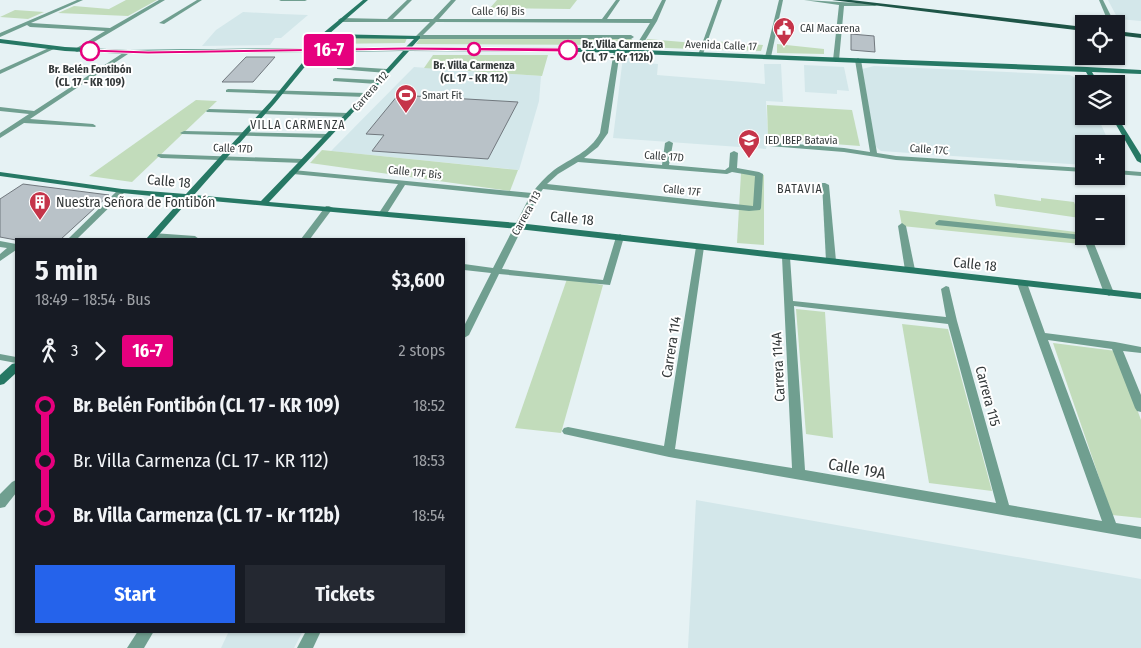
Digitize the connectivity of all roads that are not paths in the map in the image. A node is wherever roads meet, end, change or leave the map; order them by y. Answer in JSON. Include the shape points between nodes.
{"nodes":[{"id":1,"x":81,"y":0,"type":"edge"},
{"id":2,"x":163,"y":0,"type":"edge"},
{"id":3,"x":200,"y":0,"type":"edge"},
{"id":4,"x":281,"y":0,"type":"edge"},
{"id":5,"x":303,"y":0,"type":"edge"},
{"id":6,"x":366,"y":0,"type":"edge"},
{"id":7,"x":410,"y":0,"type":"edge"},
{"id":8,"x":454,"y":0,"type":"edge"},
{"id":9,"x":618,"y":0,"type":"edge"},
{"id":10,"x":664,"y":0,"type":"edge"},
{"id":11,"x":720,"y":0,"type":"edge"},
{"id":12,"x":806,"y":0,"type":"edge"},
{"id":13,"x":1101,"y":0,"type":"edge"},
{"id":14,"x":780,"y":1,"type":"edge"},
{"id":15,"x":873,"y":2,"type":"edge"},
{"id":16,"x":839,"y":4,"type":"edge"},
{"id":17,"x":1108,"y":15,"type":"edge"},
{"id":18,"x":341,"y":20,"type":"junction"},
{"id":19,"x":387,"y":20,"type":"junction"},
{"id":20,"x":433,"y":21,"type":"junction"},
{"id":21,"x":603,"y":21,"type":"junction"},
{"id":22,"x":654,"y":22,"type":"junction"},
{"id":23,"x":162,"y":23,"type":"dead end"},
{"id":24,"x":1075,"y":23,"type":"edge"},
{"id":25,"x":26,"y":24,"type":"junction"},
{"id":26,"x":1075,"y":28,"type":"edge"},
{"id":27,"x":1125,"y":29,"type":"edge"},
{"id":28,"x":112,"y":30,"type":"junction"},
{"id":29,"x":1141,"y":31,"type":"edge"},
{"id":30,"x":1125,"y":34,"type":"edge"},
{"id":31,"x":0,"y":35,"type":"edge"},
{"id":32,"x":321,"y":36,"type":"junction"},
{"id":33,"x":418,"y":36,"type":"junction"},
{"id":34,"x":1141,"y":36,"type":"edge"},
{"id":35,"x":630,"y":37,"type":"dead end"},
{"id":36,"x":0,"y":41,"type":"edge"},
{"id":37,"x":53,"y":48,"type":"junction"},
{"id":38,"x":406,"y":49,"type":"junction"},
{"id":39,"x":77,"y":50,"type":"junction"},
{"id":40,"x":307,"y":50,"type":"junction"},
{"id":41,"x":315,"y":50,"type":"junction"},
{"id":42,"x":618,"y":51,"type":"junction"},
{"id":43,"x":128,"y":52,"type":"junction"},
{"id":44,"x":635,"y":52,"type":"junction"},
{"id":45,"x":700,"y":54,"type":"junction"},
{"id":46,"x":768,"y":57,"type":"junction"},
{"id":47,"x":836,"y":60,"type":"junction"},
{"id":48,"x":858,"y":60,"type":"junction"},
{"id":49,"x":339,"y":68,"type":"dead end"},
{"id":50,"x":1087,"y":69,"type":"junction"},
{"id":51,"x":387,"y":70,"type":"junction"},
{"id":52,"x":0,"y":72,"type":"edge"},
{"id":53,"x":1141,"y":72,"type":"edge"},
{"id":54,"x":1091,"y":75,"type":"edge"},
{"id":55,"x":335,"y":80,"type":"dead end"},
{"id":56,"x":377,"y":82,"type":"junction"},
{"id":57,"x":228,"y":91,"type":"dead end"},
{"id":58,"x":281,"y":92,"type":"junction"},
{"id":59,"x":366,"y":95,"type":"junction"},
{"id":60,"x":0,"y":109,"type":"edge"},
{"id":61,"x":209,"y":110,"type":"dead end"},
{"id":62,"x":264,"y":112,"type":"junction"},
{"id":63,"x":35,"y":113,"type":"junction"},
{"id":64,"x":348,"y":115,"type":"junction"},
{"id":65,"x":23,"y":121,"type":"junction"},
{"id":66,"x":1119,"y":125,"type":"edge"},
{"id":67,"x":93,"y":126,"type":"dead end"},
{"id":68,"x":184,"y":133,"type":"dead end"},
{"id":69,"x":245,"y":134,"type":"junction"},
{"id":70,"x":0,"y":136,"type":"edge"},
{"id":71,"x":327,"y":136,"type":"junction"},
{"id":72,"x":669,"y":143,"type":"dead end"},
{"id":73,"x":772,"y":144,"type":"dead end"},
{"id":74,"x":734,"y":153,"type":"dead end"},
{"id":75,"x":874,"y":155,"type":"junction"},
{"id":76,"x":161,"y":156,"type":"dead end"},
{"id":77,"x":223,"y":158,"type":"junction"},
{"id":78,"x":577,"y":160,"type":"junction"},
{"id":79,"x":304,"y":161,"type":"junction"},
{"id":80,"x":1141,"y":161,"type":"edge"},
{"id":81,"x":665,"y":168,"type":"junction"},
{"id":82,"x":1075,"y":169,"type":"edge"},
{"id":83,"x":732,"y":170,"type":"junction"},
{"id":84,"x":293,"y":172,"type":"junction"},
{"id":85,"x":1125,"y":173,"type":"edge"},
{"id":86,"x":0,"y":174,"type":"edge"},
{"id":87,"x":1141,"y":174,"type":"edge"},
{"id":88,"x":403,"y":182,"type":"junction"},
{"id":89,"x":825,"y":185,"type":"dead end"},
{"id":90,"x":542,"y":186,"type":"junction"},
{"id":91,"x":122,"y":191,"type":"junction"},
{"id":92,"x":190,"y":196,"type":"junction"},
{"id":93,"x":534,"y":196,"type":"junction"},
{"id":94,"x":264,"y":202,"type":"junction"},
{"id":95,"x":329,"y":208,"type":"junction"},
{"id":96,"x":383,"y":213,"type":"junction"},
{"id":97,"x":939,"y":223,"type":"dead end"},
{"id":98,"x":518,"y":226,"type":"junction"},
{"id":99,"x":902,"y":226,"type":"dead end"},
{"id":100,"x":1075,"y":236,"type":"edge"},
{"id":101,"x":73,"y":238,"type":"edge"},
{"id":102,"x":151,"y":238,"type":"edge"},
{"id":103,"x":306,"y":238,"type":"edge"},
{"id":104,"x":620,"y":238,"type":"junction"},
{"id":105,"x":0,"y":244,"type":"edge"},
{"id":106,"x":1090,"y":245,"type":"edge"},
{"id":107,"x":15,"y":247,"type":"edge"},
{"id":108,"x":700,"y":247,"type":"junction"},
{"id":109,"x":15,"y":248,"type":"edge"},
{"id":110,"x":786,"y":257,"type":"junction"},
{"id":111,"x":0,"y":258,"type":"edge"},
{"id":112,"x":831,"y":262,"type":"junction"},
{"id":113,"x":465,"y":267,"type":"edge"},
{"id":114,"x":497,"y":270,"type":"junction"},
{"id":115,"x":910,"y":270,"type":"junction"},
{"id":116,"x":1022,"y":283,"type":"junction"},
{"id":117,"x":946,"y":289,"type":"dead end"},
{"id":118,"x":1109,"y":293,"type":"junction"},
{"id":119,"x":1141,"y":296,"type":"edge"},
{"id":120,"x":789,"y":303,"type":"junction"},
{"id":121,"x":952,"y":321,"type":"junction"},
{"id":122,"x":465,"y":333,"type":"edge"},
{"id":123,"x":1042,"y":336,"type":"junction"},
{"id":124,"x":1115,"y":345,"type":"junction"},
{"id":125,"x":1141,"y":350,"type":"edge"},
{"id":126,"x":0,"y":357,"type":"edge"},
{"id":127,"x":15,"y":360,"type":"edge"},
{"id":128,"x":15,"y":368,"type":"edge"},
{"id":129,"x":0,"y":381,"type":"edge"},
{"id":130,"x":1141,"y":408,"type":"edge"},
{"id":131,"x":568,"y":431,"type":"dead end"},
{"id":132,"x":669,"y":452,"type":"junction"},
{"id":133,"x":799,"y":475,"type":"junction"},
{"id":134,"x":15,"y":487,"type":"edge"},
{"id":135,"x":0,"y":503,"type":"edge"},
{"id":136,"x":1004,"y":509,"type":"junction"},
{"id":137,"x":1111,"y":528,"type":"junction"},
{"id":138,"x":1141,"y":533,"type":"edge"},
{"id":139,"x":146,"y":633,"type":"edge"},
{"id":140,"x":313,"y":633,"type":"edge"},
{"id":141,"x":135,"y":648,"type":"edge"},
{"id":142,"x":305,"y":648,"type":"edge"}],
"edges":[{"from":1,"to":25,"type":"street"},
{"from":2,"to":28,"type":"street"},
{"from":3,"to":23,"type":"street"},
{"from":4,"to":5,"type":"street"},
{"from":6,"to":18,"type":"street"},
{"from":7,"to":19,"type":"street"},
{"from":8,"to":20,"type":"street","name":"Carrera 112"},
{"from":9,"to":21,"type":"street"},
{"from":10,"to":22,"type":"street"},
{"from":11,"to":45,"type":"street"},
{"from":12,"to":16,"type":"street"},
{"from":13,"to":17,"type":"street"},
{"from":14,"to":46,"type":"street"},
{"from":15,"to":16,"type":"main road"},
{"from":15,"to":24,"type":"main road"},
{"from":15,"to":26,"type":"main road"},
{"from":16,"to":47,"type":"street"},
{"from":18,"to":19,"type":"street","name":"Calle 16J Bis"},
{"from":18,"to":32,"type":"street"},
{"from":19,"to":20,"type":"street","name":"Calle 16J Bis"},
{"from":20,"to":21,"type":"street","name":"Calle 16J Bis"},
{"from":20,"to":33,"type":"street","name":"Carrera 112"},
{"from":21,"to":22,"type":"street","name":"Calle 16J Bis"},
{"from":22,"to":44,"type":"street"},
{"from":25,"to":28,"type":"street"},
{"from":25,"to":31,"type":"street"},
{"from":27,"to":29,"type":"main road"},
{"from":28,"to":39,"type":"street"},
{"from":30,"to":34,"type":"main road"},
{"from":32,"to":33,"type":"street","name":"Calle 16J Bis"},
{"from":32,"to":40,"type":"street"},
{"from":33,"to":35,"type":"street","name":"Calle 16J Bis"},
{"from":33,"to":38,"type":"street","name":"Carrera 112"},
{"from":36,"to":37,"type":"street","name":"Avenida Calle 17"},
{"from":37,"to":39,"type":"street","name":"Avenida Calle 17"},
{"from":37,"to":52,"type":"street"},
{"from":38,"to":41,"type":"street","name":"Avenida Calle 17"},
{"from":38,"to":42,"type":"street","name":"Avenida Calle 17"},
{"from":38,"to":51,"type":"street","name":"Carrera 112"},
{"from":39,"to":43,"type":"street","name":"Avenida Calle 17"},
{"from":40,"to":41,"type":"street","name":"Avenida Calle 17"},
{"from":40,"to":43,"type":"street","name":"Avenida Calle 17"},
{"from":41,"to":58,"type":"street"},
{"from":42,"to":44,"type":"street","name":"Avenida Calle 17"},
{"from":42,"to":78,"type":"street","name":"Carrera 113","via":[[604,133],[597,146]]},
{"from":43,"to":63,"type":"street"},
{"from":44,"to":45,"type":"street","name":"Avenida Calle 17"},
{"from":45,"to":46,"type":"street","name":"Avenida Calle 17"},
{"from":46,"to":47,"type":"street","name":"Avenida Calle 17"},
{"from":47,"to":48,"type":"street","name":"Avenida Calle 17"},
{"from":48,"to":50,"type":"street","name":"Avenida Calle 17"},
{"from":48,"to":75,"type":"street"},
{"from":49,"to":51,"type":"street"},
{"from":50,"to":53,"type":"street","name":"Avenida Calle 17"},
{"from":50,"to":54,"type":"street"},
{"from":51,"to":56,"type":"street","name":"Carrera 112"},
{"from":55,"to":56,"type":"street"},
{"from":56,"to":59,"type":"street","name":"Carrera 112"},
{"from":57,"to":58,"type":"street"},
{"from":58,"to":59,"type":"street"},
{"from":58,"to":62,"type":"street"},
{"from":59,"to":64,"type":"street","name":"Carrera 112"},
{"from":60,"to":63,"type":"street"},
{"from":61,"to":62,"type":"street"},
{"from":62,"to":64,"type":"street"},
{"from":62,"to":69,"type":"street"},
{"from":63,"to":65,"type":"street"},
{"from":64,"to":71,"type":"street","name":"Carrera 112"},
{"from":65,"to":67,"type":"street"},
{"from":65,"to":70,"type":"street"},
{"from":66,"to":80,"type":"street"},
{"from":68,"to":69,"type":"street"},
{"from":69,"to":71,"type":"street"},
{"from":69,"to":77,"type":"street"},
{"from":71,"to":79,"type":"street","name":"Carrera 112"},
{"from":72,"to":81,"type":"street"},
{"from":73,"to":75,"type":"street","name":"Calle 17C"},
{"from":74,"to":83,"type":"street"},
{"from":75,"to":82,"type":"street","name":"Calle 17C"},
{"from":76,"to":77,"type":"street","name":"Calle 17D"},
{"from":77,"to":79,"type":"street","name":"Calle 17D"},
{"from":77,"to":92,"type":"street"},
{"from":78,"to":81,"type":"street","name":"Calle 17D"},
{"from":78,"to":90,"type":"street","name":"Carrera 113","via":[[559,170]]},
{"from":79,"to":84,"type":"street","name":"Carrera 112"},
{"from":81,"to":83,"type":"street","name":"Calle 17D"},
{"from":83,"to":90,"type":"street","name":"Calle 17F","via":[[760,174],[757,208]]},
{"from":84,"to":88,"type":"street","name":"Calle 17F Bis"},
{"from":84,"to":94,"type":"street","name":"Carrera 112"},
{"from":85,"to":87,"type":"street"},
{"from":86,"to":91,"type":"street","name":"Calle 18"},
{"from":88,"to":93,"type":"street","name":"Calle 17F Bis"},
{"from":88,"to":96,"type":"street"},
{"from":89,"to":112,"type":"street"},
{"from":90,"to":93,"type":"street","name":"Carrera 113"},
{"from":91,"to":92,"type":"street","name":"Calle 18"},
{"from":91,"to":101,"type":"street"},
{"from":92,"to":94,"type":"street","name":"Calle 18"},
{"from":92,"to":102,"type":"street"},
{"from":93,"to":98,"type":"street","name":"Carrera 113"},
{"from":94,"to":95,"type":"street","name":"Calle 18"},
{"from":95,"to":96,"type":"street","name":"Calle 18"},
{"from":95,"to":103,"type":"street"},
{"from":96,"to":98,"type":"street","name":"Calle 18"},
{"from":97,"to":100,"type":"street"},
{"from":98,"to":104,"type":"street","name":"Calle 18"},
{"from":98,"to":114,"type":"street","name":"Carrera 113"},
{"from":99,"to":115,"type":"street"},
{"from":104,"to":108,"type":"street","name":"Calle 18"},
{"from":104,"to":114,"type":"street","via":[[607,283]]},
{"from":105,"to":107,"type":"street"},
{"from":106,"to":118,"type":"street"},
{"from":108,"to":110,"type":"street","name":"Calle 18"},
{"from":108,"to":132,"type":"street","name":"Carrera 114"},
{"from":109,"to":111,"type":"street"},
{"from":110,"to":112,"type":"street","name":"Calle 18"},
{"from":110,"to":120,"type":"street","name":"Carrera 114A"},
{"from":112,"to":115,"type":"street","name":"Calle 18"},
{"from":113,"to":114,"type":"street"},
{"from":114,"to":122,"type":"street","name":"Carrera 113"},
{"from":115,"to":116,"type":"street","name":"Calle 18"},
{"from":116,"to":118,"type":"street","name":"Calle 18"},
{"from":116,"to":123,"type":"street"},
{"from":117,"to":121,"type":"street","name":"Carrera 115"},
{"from":118,"to":119,"type":"street","name":"Calle 18"},
{"from":120,"to":121,"type":"street"},
{"from":120,"to":133,"type":"street","name":"Carrera 114A"},
{"from":121,"to":136,"type":"street","name":"Carrera 115"},
{"from":123,"to":124,"type":"street"},
{"from":123,"to":137,"type":"street"},
{"from":124,"to":125,"type":"street"},
{"from":124,"to":130,"type":"street"},
{"from":126,"to":127,"type":"street"},
{"from":128,"to":129,"type":"street"},
{"from":131,"to":132,"type":"street","name":"Calle 19A"},
{"from":132,"to":133,"type":"street","name":"Calle 19A"},
{"from":133,"to":136,"type":"street","name":"Calle 19A"},
{"from":134,"to":135,"type":"street"},
{"from":136,"to":137,"type":"street","name":"Calle 19A"},
{"from":137,"to":138,"type":"street","name":"Calle 19A"},
{"from":139,"to":141,"type":"street"},
{"from":140,"to":142,"type":"street"}]}
